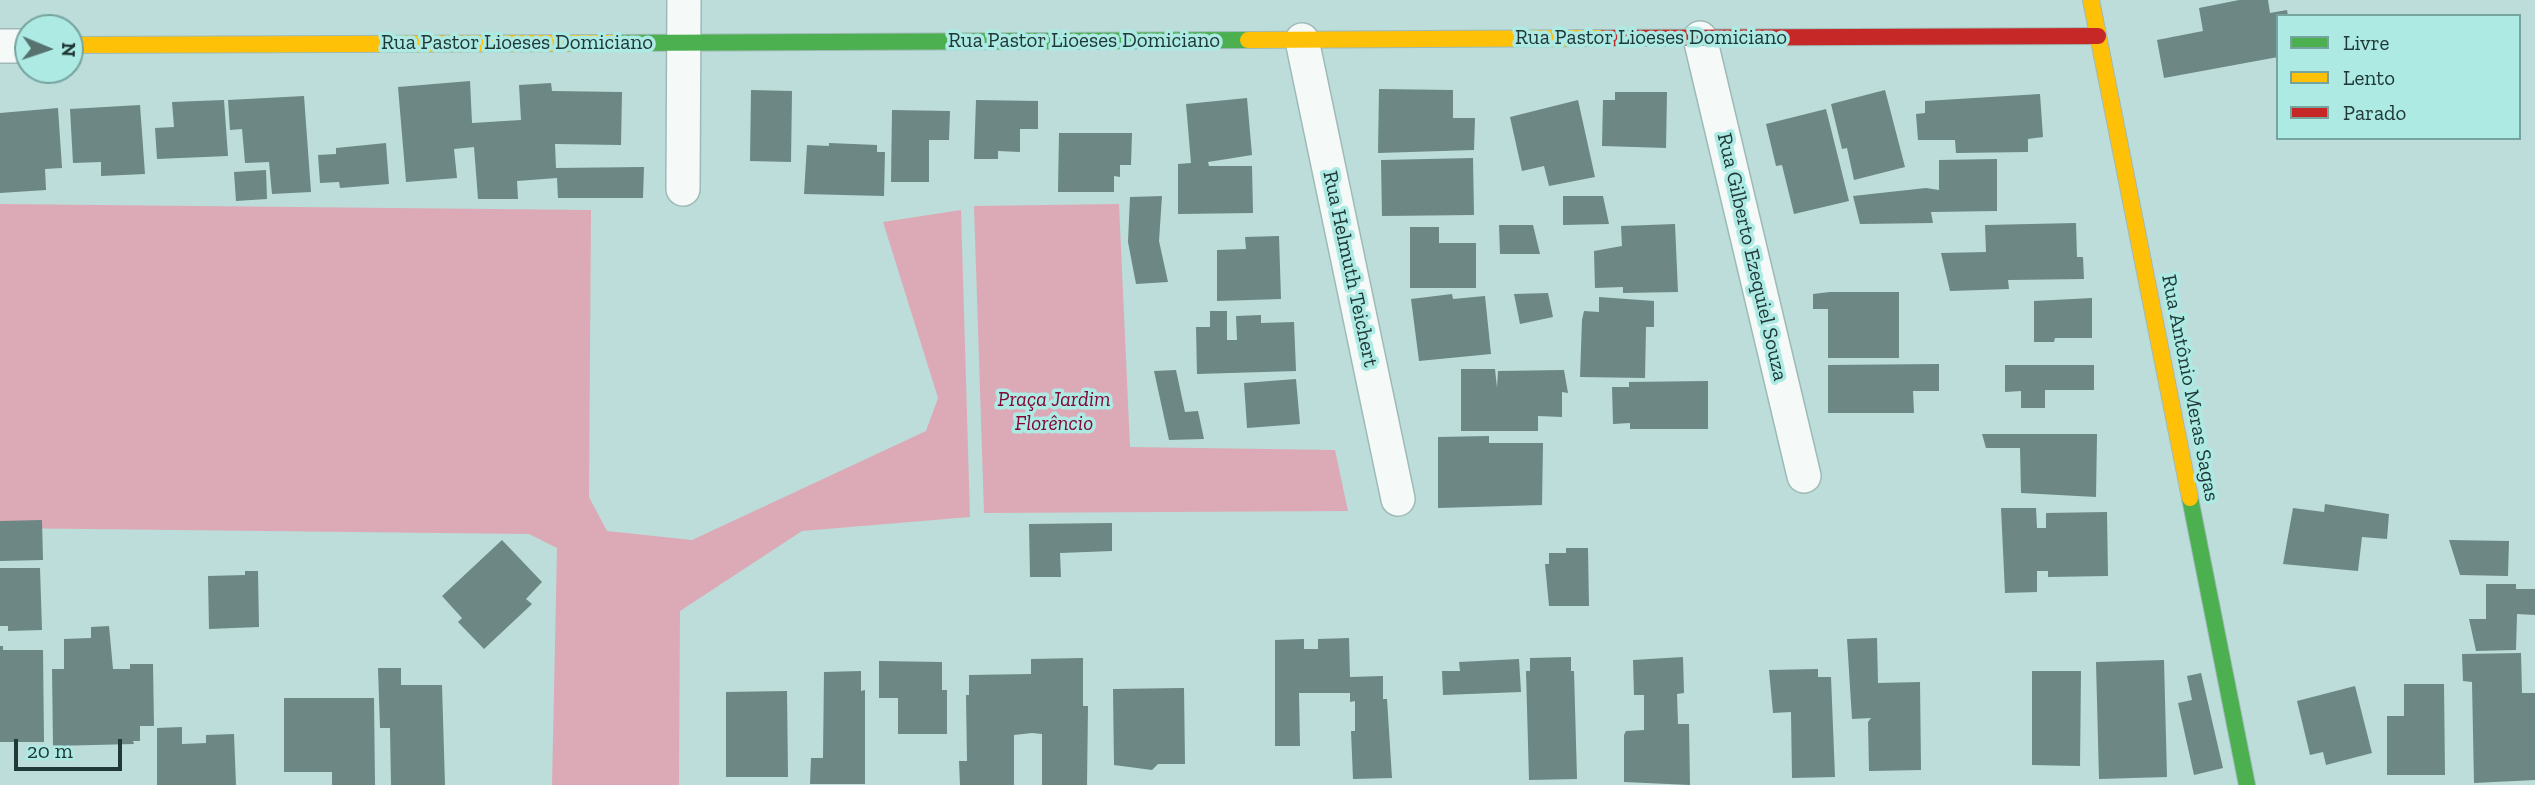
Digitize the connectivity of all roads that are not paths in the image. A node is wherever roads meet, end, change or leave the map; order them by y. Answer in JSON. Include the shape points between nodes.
{"nodes":[{"id":1,"x":684,"y":0,"type":"edge"},
{"id":2,"x":2091,"y":0,"type":"edge"},
{"id":3,"x":2098,"y":36,"type":"junction"},
{"id":4,"x":1700,"y":38,"type":"junction"},
{"id":5,"x":1302,"y":40,"type":"junction"},
{"id":6,"x":684,"y":42,"type":"junction"},
{"id":7,"x":84,"y":46,"type":"edge"},
{"id":8,"x":683,"y":188,"type":"dead end"},
{"id":9,"x":1804,"y":476,"type":"dead end"},
{"id":10,"x":1398,"y":499,"type":"dead end"},
{"id":11,"x":2247,"y":785,"type":"edge"}],
"edges":[{"from":1,"to":6,"type":"street"},
{"from":2,"to":3,"type":"street","name":"Rua Antônio Meras Sagas"},
{"from":3,"to":4,"type":"street","name":"Rua Pastor Lioeses Domiciano"},
{"from":3,"to":11,"type":"street","name":"Rua Antônio Meras Sagas"},
{"from":4,"to":5,"type":"street","name":"Rua Pastor Lioeses Domiciano"},
{"from":4,"to":9,"type":"street","name":"Rua Gilberto Ezequiel Souza"},
{"from":5,"to":6,"type":"street","name":"Rua Pastor Lioeses Domiciano"},
{"from":5,"to":10,"type":"street","name":"Rua Helmuth Teichert"},
{"from":6,"to":7,"type":"street","name":"Rua Pastor Lioeses Domiciano"},
{"from":6,"to":8,"type":"street"}]}
